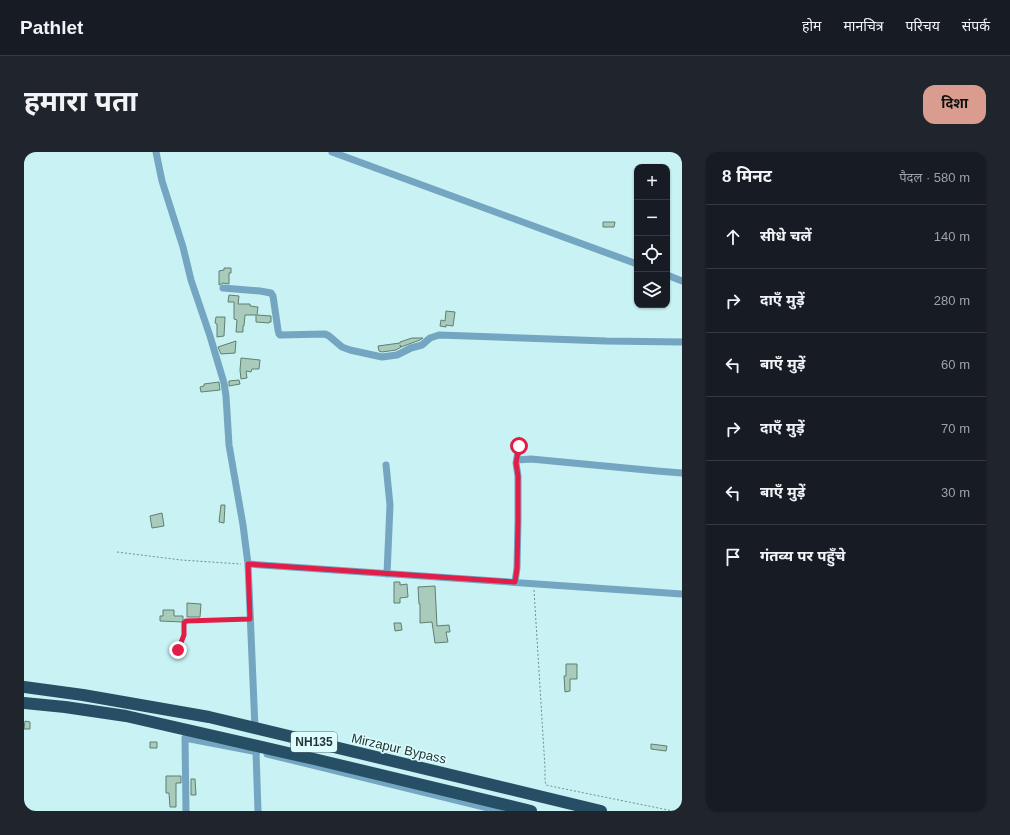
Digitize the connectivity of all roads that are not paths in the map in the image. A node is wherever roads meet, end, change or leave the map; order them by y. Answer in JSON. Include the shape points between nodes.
{"nodes":[{"id":1,"x":156,"y":152,"type":"edge"},
{"id":2,"x":332,"y":152,"type":"edge"},
{"id":3,"x":634,"y":263,"type":"edge"},
{"id":4,"x":670,"y":276,"type":"edge"},
{"id":5,"x":682,"y":281,"type":"edge"},
{"id":6,"x":223,"y":288,"type":"dead end"},
{"id":7,"x":682,"y":342,"type":"edge"},
{"id":8,"x":519,"y":446,"type":"dead end"},
{"id":9,"x":517,"y":460,"type":"junction"},
{"id":10,"x":386,"y":465,"type":"dead end"},
{"id":11,"x":682,"y":473,"type":"edge"},
{"id":12,"x":248,"y":564,"type":"junction"},
{"id":13,"x":387,"y":574,"type":"junction"},
{"id":14,"x":515,"y":582,"type":"junction"},
{"id":15,"x":682,"y":594,"type":"edge"},
{"id":16,"x":24,"y":687,"type":"edge"},
{"id":17,"x":24,"y":703,"type":"edge"},
{"id":18,"x":255,"y":728,"type":"junction"},
{"id":19,"x":256,"y":752,"type":"junction"},
{"id":20,"x":186,"y":811,"type":"edge"},
{"id":21,"x":258,"y":811,"type":"edge"},
{"id":22,"x":500,"y":811,"type":"edge"},
{"id":23,"x":531,"y":811,"type":"edge"},
{"id":24,"x":601,"y":811,"type":"edge"}],
"edges":[{"from":1,"to":12,"type":"street","via":[[191,280],[224,383],[229,444]]},
{"from":2,"to":3,"type":"street"},
{"from":4,"to":5,"type":"street"},
{"from":6,"to":7,"type":"street","via":[[271,293],[280,335],[325,334],[342,347],[382,357],[397,355],[422,345],[434,336],[444,335]]},
{"from":8,"to":9,"type":"street"},
{"from":9,"to":11,"type":"street","via":[[531,459]]},
{"from":9,"to":14,"type":"street"},
{"from":10,"to":13,"type":"street","via":[[390,505]]},
{"from":12,"to":13,"type":"street"},
{"from":12,"to":18,"type":"street"},
{"from":13,"to":14,"type":"street"},
{"from":14,"to":15,"type":"street"},
{"from":16,"to":18,"type":"highway","name":"Mirzapur Bypass","number":"NH135","via":[[82,695]]},
{"from":17,"to":23,"type":"highway","number":"NH135","via":[[126,716]]},
{"from":18,"to":24,"type":"highway","name":"Mirzapur Bypass","number":"NH135"},
{"from":19,"to":20,"type":"street","via":[[185,738]]},
{"from":19,"to":21,"type":"street"},
{"from":19,"to":22,"type":"street"}]}
